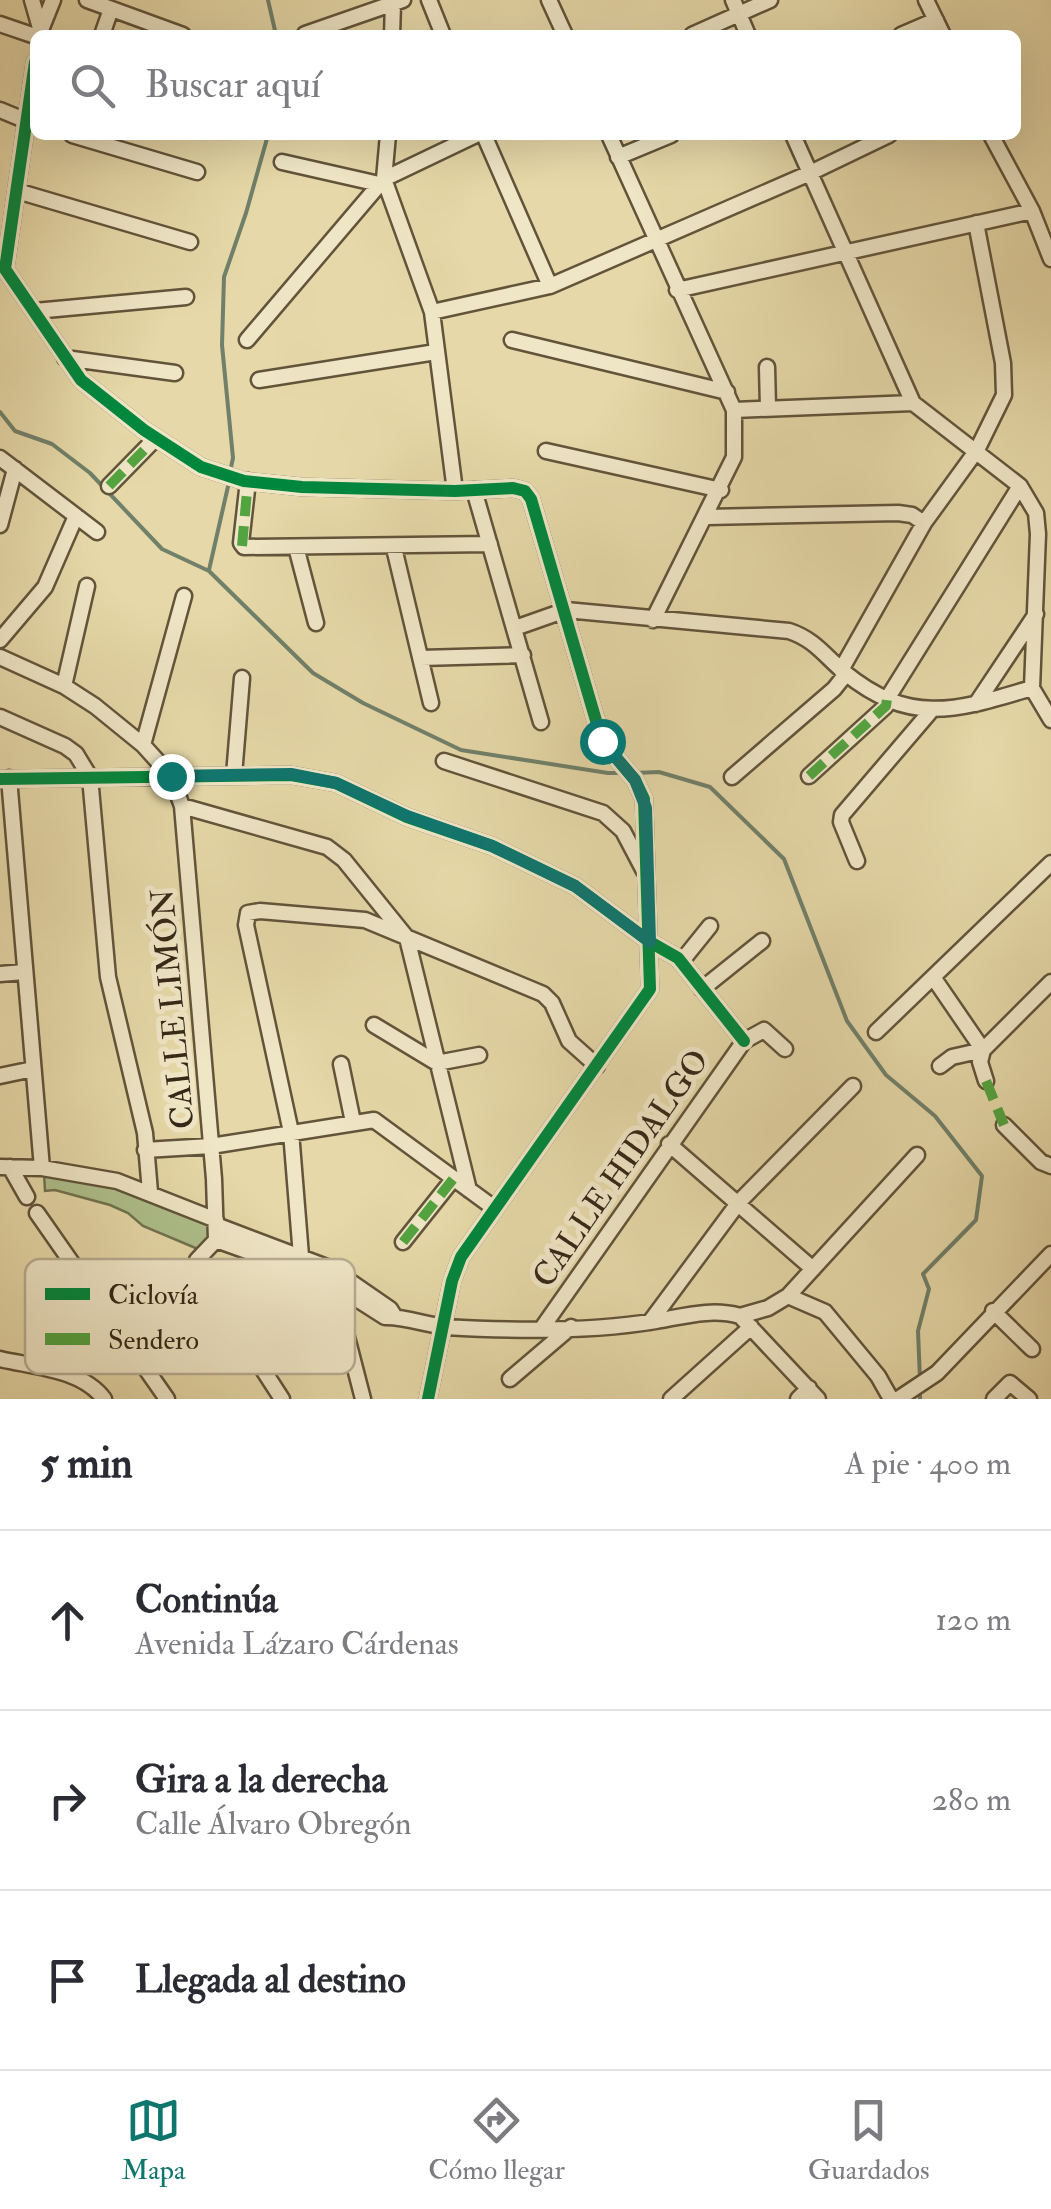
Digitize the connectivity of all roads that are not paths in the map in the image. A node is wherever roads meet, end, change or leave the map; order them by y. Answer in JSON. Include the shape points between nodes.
{"nodes":[{"id":1,"x":32,"y":0,"type":"edge"},
{"id":2,"x":53,"y":0,"type":"edge"},
{"id":3,"x":87,"y":0,"type":"edge"},
{"id":4,"x":429,"y":0,"type":"edge"},
{"id":5,"x":549,"y":0,"type":"edge"},
{"id":6,"x":770,"y":0,"type":"edge"},
{"id":7,"x":926,"y":0,"type":"edge"},
{"id":8,"x":398,"y":2,"type":"edge"},
{"id":9,"x":736,"y":7,"type":"edge"},
{"id":10,"x":111,"y":8,"type":"junction"},
{"id":11,"x":936,"y":20,"type":"junction"},
{"id":12,"x":0,"y":24,"type":"edge"},
{"id":13,"x":37,"y":30,"type":"edge"},
{"id":14,"x":39,"y":30,"type":"edge"},
{"id":15,"x":104,"y":30,"type":"edge"},
{"id":16,"x":153,"y":30,"type":"edge"},
{"id":17,"x":317,"y":30,"type":"edge"},
{"id":18,"x":393,"y":30,"type":"edge"},
{"id":19,"x":441,"y":30,"type":"edge"},
{"id":20,"x":562,"y":30,"type":"edge"},
{"id":21,"x":700,"y":30,"type":"edge"},
{"id":22,"x":746,"y":30,"type":"edge"},
{"id":23,"x":913,"y":30,"type":"edge"},
{"id":24,"x":941,"y":30,"type":"edge"},
{"id":25,"x":30,"y":31,"type":"edge"},
{"id":26,"x":0,"y":110,"type":"edge"},
{"id":27,"x":30,"y":123,"type":"edge"},
{"id":28,"x":30,"y":128,"type":"edge"},
{"id":29,"x":89,"y":140,"type":"edge"},
{"id":30,"x":387,"y":140,"type":"edge"},
{"id":31,"x":466,"y":140,"type":"edge"},
{"id":32,"x":486,"y":140,"type":"edge"},
{"id":33,"x":611,"y":140,"type":"edge"},
{"id":34,"x":659,"y":140,"type":"edge"},
{"id":35,"x":794,"y":140,"type":"edge"},
{"id":36,"x":879,"y":140,"type":"edge"},
{"id":37,"x":994,"y":140,"type":"edge"},
{"id":38,"x":618,"y":157,"type":"junction"},
{"id":39,"x":282,"y":162,"type":"dead end"},
{"id":40,"x":198,"y":172,"type":"dead end"},
{"id":41,"x":810,"y":174,"type":"junction"},
{"id":42,"x":382,"y":181,"type":"junction"},
{"id":43,"x":17,"y":192,"type":"junction"},
{"id":44,"x":1032,"y":211,"type":"junction"},
{"id":45,"x":976,"y":223,"type":"junction"},
{"id":46,"x":655,"y":240,"type":"junction"},
{"id":47,"x":190,"y":242,"type":"dead end"},
{"id":48,"x":846,"y":252,"type":"junction"},
{"id":49,"x":1051,"y":259,"type":"edge"},
{"id":50,"x":2,"y":268,"type":"edge"},
{"id":51,"x":550,"y":286,"type":"junction"},
{"id":52,"x":677,"y":290,"type":"junction"},
{"id":53,"x":186,"y":296,"type":"dead end"},
{"id":54,"x":35,"y":312,"type":"junction"},
{"id":55,"x":432,"y":312,"type":"junction"},
{"id":56,"x":247,"y":340,"type":"dead end"},
{"id":57,"x":512,"y":340,"type":"dead end"},
{"id":58,"x":436,"y":352,"type":"junction"},
{"id":59,"x":64,"y":358,"type":"junction"},
{"id":60,"x":767,"y":367,"type":"dead end"},
{"id":61,"x":174,"y":373,"type":"dead end"},
{"id":62,"x":258,"y":380,"type":"dead end"},
{"id":63,"x":727,"y":392,"type":"junction"},
{"id":64,"x":913,"y":403,"type":"junction"},
{"id":65,"x":768,"y":408,"type":"junction"},
{"id":66,"x":734,"y":410,"type":"junction"},
{"id":67,"x":156,"y":438,"type":"junction"},
{"id":68,"x":977,"y":450,"type":"junction"},
{"id":69,"x":546,"y":451,"type":"dead end"},
{"id":70,"x":0,"y":458,"type":"edge"},
{"id":71,"x":14,"y":470,"type":"junction"},
{"id":72,"x":246,"y":481,"type":"junction"},
{"id":73,"x":109,"y":486,"type":"dead end"},
{"id":74,"x":1020,"y":486,"type":"junction"},
{"id":75,"x":474,"y":490,"type":"junction"},
{"id":76,"x":721,"y":490,"type":"junction"},
{"id":77,"x":455,"y":491,"type":"junction"},
{"id":78,"x":76,"y":516,"type":"junction"},
{"id":79,"x":706,"y":517,"type":"junction"},
{"id":80,"x":924,"y":523,"type":"junction"},
{"id":81,"x":0,"y":525,"type":"edge"},
{"id":82,"x":97,"y":532,"type":"dead end"},
{"id":83,"x":490,"y":544,"type":"junction"},
{"id":84,"x":296,"y":548,"type":"junction"},
{"id":85,"x":394,"y":548,"type":"junction"},
{"id":86,"x":87,"y":586,"type":"dead end"},
{"id":87,"x":184,"y":596,"type":"dead end"},
{"id":88,"x":566,"y":610,"type":"junction"},
{"id":89,"x":1036,"y":613,"type":"junction"},
{"id":90,"x":653,"y":620,"type":"junction"},
{"id":91,"x":316,"y":622,"type":"dead end"},
{"id":92,"x":515,"y":628,"type":"junction"},
{"id":93,"x":0,"y":640,"type":"edge"},
{"id":94,"x":523,"y":655,"type":"junction"},
{"id":95,"x":0,"y":656,"type":"edge"},
{"id":96,"x":421,"y":658,"type":"junction"},
{"id":97,"x":844,"y":672,"type":"junction"},
{"id":98,"x":242,"y":678,"type":"dead end"},
{"id":99,"x":64,"y":686,"type":"junction"},
{"id":100,"x":1032,"y":688,"type":"junction"},
{"id":101,"x":887,"y":699,"type":"junction"},
{"id":102,"x":431,"y":702,"type":"dead end"},
{"id":103,"x":976,"y":705,"type":"junction"},
{"id":104,"x":930,"y":712,"type":"junction"},
{"id":105,"x":0,"y":717,"type":"edge"},
{"id":106,"x":1051,"y":720,"type":"edge"},
{"id":107,"x":541,"y":722,"type":"dead end"},
{"id":108,"x":143,"y":745,"type":"junction"},
{"id":109,"x":444,"y":761,"type":"dead end"},
{"id":110,"x":234,"y":775,"type":"junction"},
{"id":111,"x":171,"y":776,"type":"junction"},
{"id":112,"x":808,"y":776,"type":"dead end"},
{"id":113,"x":90,"y":777,"type":"junction"},
{"id":114,"x":732,"y":777,"type":"dead end"},
{"id":115,"x":4,"y":779,"type":"edge"},
{"id":116,"x":182,"y":806,"type":"junction"},
{"id":117,"x":857,"y":861,"type":"dead end"},
{"id":118,"x":1051,"y":863,"type":"edge"},
{"id":119,"x":647,"y":876,"type":"junction"},
{"id":120,"x":710,"y":926,"type":"dead end"},
{"id":121,"x":407,"y":938,"type":"junction"},
{"id":122,"x":762,"y":940,"type":"dead end"},
{"id":123,"x":650,"y":942,"type":"junction"},
{"id":124,"x":681,"y":962,"type":"junction"},
{"id":125,"x":24,"y":972,"type":"junction"},
{"id":126,"x":0,"y":974,"type":"edge"},
{"id":127,"x":933,"y":977,"type":"junction"},
{"id":128,"x":1051,"y":982,"type":"edge"},
{"id":129,"x":702,"y":989,"type":"junction"},
{"id":130,"x":374,"y":1025,"type":"dead end"},
{"id":131,"x":876,"y":1032,"type":"dead end"},
{"id":132,"x":744,"y":1040,"type":"junction"},
{"id":133,"x":784,"y":1049,"type":"dead end"},
{"id":134,"x":983,"y":1050,"type":"junction"},
{"id":135,"x":479,"y":1055,"type":"dead end"},
{"id":136,"x":437,"y":1063,"type":"junction"},
{"id":137,"x":341,"y":1064,"type":"dead end"},
{"id":138,"x":598,"y":1066,"type":"junction"},
{"id":139,"x":940,"y":1066,"type":"dead end"},
{"id":140,"x":33,"y":1069,"type":"junction"},
{"id":141,"x":0,"y":1076,"type":"edge"},
{"id":142,"x":986,"y":1081,"type":"dead end"},
{"id":143,"x":853,"y":1086,"type":"dead end"},
{"id":144,"x":353,"y":1122,"type":"junction"},
{"id":145,"x":1004,"y":1125,"type":"dead end"},
{"id":146,"x":291,"y":1132,"type":"junction"},
{"id":147,"x":670,"y":1144,"type":"junction"},
{"id":148,"x":211,"y":1146,"type":"junction"},
{"id":149,"x":145,"y":1150,"type":"junction"},
{"id":150,"x":917,"y":1156,"type":"dead end"},
{"id":151,"x":1051,"y":1166,"type":"edge"},
{"id":152,"x":5,"y":1167,"type":"edge"},
{"id":153,"x":42,"y":1168,"type":"junction"},
{"id":154,"x":454,"y":1178,"type":"junction"},
{"id":155,"x":469,"y":1190,"type":"junction"},
{"id":156,"x":150,"y":1192,"type":"junction"},
{"id":157,"x":27,"y":1197,"type":"dead end"},
{"id":158,"x":739,"y":1202,"type":"junction"},
{"id":159,"x":494,"y":1208,"type":"junction"},
{"id":160,"x":37,"y":1213,"type":"dead end"},
{"id":161,"x":216,"y":1228,"type":"junction"},
{"id":162,"x":404,"y":1242,"type":"dead end"},
{"id":163,"x":1051,"y":1254,"type":"edge"},
{"id":164,"x":301,"y":1256,"type":"junction"},
{"id":165,"x":69,"y":1259,"type":"edge"},
{"id":166,"x":198,"y":1259,"type":"edge"},
{"id":167,"x":292,"y":1259,"type":"edge"},
{"id":168,"x":306,"y":1259,"type":"edge"},
{"id":169,"x":813,"y":1269,"type":"junction"},
{"id":170,"x":355,"y":1293,"type":"edge"},
{"id":171,"x":788,"y":1296,"type":"junction"},
{"id":172,"x":993,"y":1311,"type":"junction"},
{"id":173,"x":650,"y":1322,"type":"junction"},
{"id":174,"x":746,"y":1322,"type":"junction"},
{"id":175,"x":444,"y":1326,"type":"junction"},
{"id":176,"x":572,"y":1327,"type":"junction"},
{"id":177,"x":542,"y":1328,"type":"junction"},
{"id":178,"x":1032,"y":1349,"type":"dead end"},
{"id":179,"x":0,"y":1359,"type":"edge"},
{"id":180,"x":355,"y":1363,"type":"edge"},
{"id":181,"x":25,"y":1365,"type":"edge"},
{"id":182,"x":59,"y":1374,"type":"edge"},
{"id":183,"x":150,"y":1374,"type":"edge"},
{"id":184,"x":266,"y":1374,"type":"edge"},
{"id":185,"x":510,"y":1379,"type":"dead end"},
{"id":186,"x":809,"y":1395,"type":"edge"},
{"id":187,"x":900,"y":1396,"type":"edge"},
{"id":188,"x":104,"y":1399,"type":"edge"},
{"id":189,"x":167,"y":1399,"type":"edge"},
{"id":190,"x":282,"y":1399,"type":"edge"},
{"id":191,"x":363,"y":1399,"type":"edge"},
{"id":192,"x":428,"y":1399,"type":"edge"},
{"id":193,"x":671,"y":1399,"type":"edge"},
{"id":194,"x":994,"y":1399,"type":"edge"},
{"id":195,"x":1028,"y":1399,"type":"edge"}],
"edges":[{"from":1,"to":13,"type":"street"},
{"from":2,"to":14,"type":"street"},
{"from":3,"to":10,"type":"street"},
{"from":4,"to":19,"type":"street"},
{"from":5,"to":20,"type":"street"},
{"from":6,"to":9,"type":"street"},
{"from":7,"to":11,"type":"street"},
{"from":8,"to":17,"type":"street"},
{"from":8,"to":18,"type":"street"},
{"from":9,"to":21,"type":"street"},
{"from":9,"to":22,"type":"street"},
{"from":10,"to":15,"type":"street"},
{"from":10,"to":16,"type":"street"},
{"from":11,"to":23,"type":"street"},
{"from":11,"to":24,"type":"street"},
{"from":12,"to":25,"type":"street"},
{"from":26,"to":27,"type":"street"},
{"from":28,"to":43,"type":"street"},
{"from":29,"to":40,"type":"street"},
{"from":30,"to":42,"type":"street"},
{"from":31,"to":42,"type":"street"},
{"from":32,"to":51,"type":"street"},
{"from":33,"to":38,"type":"street"},
{"from":34,"to":38,"type":"street"},
{"from":35,"to":41,"type":"street"},
{"from":36,"to":41,"type":"street"},
{"from":37,"to":44,"type":"street"},
{"from":38,"to":46,"type":"street"},
{"from":39,"to":42,"type":"street"},
{"from":41,"to":46,"type":"street"},
{"from":41,"to":48,"type":"street"},
{"from":42,"to":55,"type":"street"},
{"from":42,"to":56,"type":"street"},
{"from":43,"to":47,"type":"street"},
{"from":43,"to":50,"type":"street"},
{"from":44,"to":45,"type":"street"},
{"from":44,"to":49,"type":"street"},
{"from":45,"to":48,"type":"street"},
{"from":45,"to":68,"type":"street","via":[[1004,395]]},
{"from":46,"to":51,"type":"street"},
{"from":46,"to":52,"type":"street"},
{"from":48,"to":52,"type":"street"},
{"from":48,"to":64,"type":"street"},
{"from":50,"to":54,"type":"street"},
{"from":51,"to":55,"type":"street"},
{"from":52,"to":63,"type":"street"},
{"from":53,"to":54,"type":"street"},
{"from":54,"to":59,"type":"street"},
{"from":55,"to":58,"type":"street"},
{"from":57,"to":63,"type":"street"},
{"from":58,"to":62,"type":"street"},
{"from":58,"to":77,"type":"street"},
{"from":59,"to":61,"type":"street"},
{"from":59,"to":67,"type":"street","via":[[80,380]]},
{"from":60,"to":65,"type":"street"},
{"from":63,"to":66,"type":"street"},
{"from":64,"to":65,"type":"street"},
{"from":64,"to":68,"type":"street"},
{"from":65,"to":66,"type":"street"},
{"from":66,"to":76,"type":"street","via":[[734,458]]},
{"from":67,"to":72,"type":"street","via":[[200,466]]},
{"from":67,"to":73,"type":"street"},
{"from":68,"to":74,"type":"street"},
{"from":68,"to":80,"type":"street"},
{"from":69,"to":76,"type":"street"},
{"from":70,"to":71,"type":"street"},
{"from":71,"to":78,"type":"street"},
{"from":71,"to":81,"type":"street"},
{"from":72,"to":77,"type":"street"},
{"from":72,"to":84,"type":"street","via":[[242,546]]},
{"from":74,"to":89,"type":"street","via":[[1036,512]]},
{"from":74,"to":101,"type":"street"},
{"from":75,"to":77,"type":"street"},
{"from":75,"to":83,"type":"street"},
{"from":75,"to":88,"type":"street","via":[[525,491]]},
{"from":76,"to":79,"type":"street"},
{"from":78,"to":82,"type":"street"},
{"from":78,"to":93,"type":"street","via":[[45,586]]},
{"from":79,"to":80,"type":"street","via":[[898,513]]},
{"from":79,"to":90,"type":"street"},
{"from":80,"to":97,"type":"street"},
{"from":83,"to":85,"type":"street"},
{"from":83,"to":92,"type":"street"},
{"from":84,"to":85,"type":"street"},
{"from":84,"to":91,"type":"street"},
{"from":85,"to":96,"type":"street"},
{"from":86,"to":99,"type":"street"},
{"from":87,"to":108,"type":"street"},
{"from":88,"to":90,"type":"street"},
{"from":88,"to":92,"type":"street"},
{"from":88,"to":119,"type":"street","via":[[602,741],[635,780],[646,808]]},
{"from":89,"to":100,"type":"street"},
{"from":89,"to":103,"type":"street"},
{"from":90,"to":97,"type":"street","via":[[789,631],[805,636]]},
{"from":92,"to":94,"type":"street"},
{"from":94,"to":96,"type":"street"},
{"from":94,"to":107,"type":"street"},
{"from":95,"to":99,"type":"street"},
{"from":96,"to":102,"type":"street"},
{"from":97,"to":101,"type":"street"},
{"from":97,"to":114,"type":"street","via":[[834,689]]},
{"from":98,"to":110,"type":"street"},
{"from":99,"to":108,"type":"street"},
{"from":100,"to":103,"type":"street"},
{"from":100,"to":106,"type":"street"},
{"from":101,"to":104,"type":"street"},
{"from":101,"to":112,"type":"street"},
{"from":103,"to":104,"type":"street"},
{"from":104,"to":117,"type":"street","via":[[842,814]]},
{"from":105,"to":113,"type":"street","via":[[65,746]]},
{"from":108,"to":111,"type":"street"},
{"from":109,"to":119,"type":"street","via":[[603,813],[622,831]]},
{"from":110,"to":111,"type":"street"},
{"from":110,"to":123,"type":"street","via":[[291,774],[336,783],[575,886]]},
{"from":111,"to":113,"type":"street"},
{"from":111,"to":116,"type":"street","name":"CALLE LIMÓN"},
{"from":113,"to":115,"type":"street"},
{"from":113,"to":149,"type":"street","via":[[108,977]]},
{"from":115,"to":125,"type":"street"},
{"from":116,"to":121,"type":"street","via":[[327,848]]},
{"from":116,"to":148,"type":"street","name":"CALLE LIMÓN"},
{"from":118,"to":127,"type":"street"},
{"from":119,"to":123,"type":"street"},
{"from":120,"to":124,"type":"street"},
{"from":121,"to":136,"type":"street"},
{"from":121,"to":138,"type":"street","via":[[543,994],[569,1041]]},
{"from":121,"to":146,"type":"street","via":[[352,917],[248,913]]},
{"from":122,"to":129,"type":"street"},
{"from":123,"to":124,"type":"street"},
{"from":123,"to":138,"type":"street","via":[[647,996]]},
{"from":124,"to":129,"type":"street"},
{"from":125,"to":126,"type":"street"},
{"from":125,"to":140,"type":"street"},
{"from":127,"to":131,"type":"street"},
{"from":127,"to":134,"type":"street"},
{"from":128,"to":134,"type":"street"},
{"from":129,"to":132,"type":"street"},
{"from":130,"to":136,"type":"street"},
{"from":132,"to":133,"type":"street","via":[[764,1030]]},
{"from":132,"to":147,"type":"street","name":"CALLE HIDALGO"},
{"from":134,"to":139,"type":"street"},
{"from":134,"to":142,"type":"street"},
{"from":135,"to":136,"type":"street"},
{"from":136,"to":155,"type":"street"},
{"from":137,"to":144,"type":"street"},
{"from":138,"to":159,"type":"street"},
{"from":140,"to":141,"type":"street"},
{"from":140,"to":153,"type":"street"},
{"from":143,"to":158,"type":"street"},
{"from":144,"to":146,"type":"street"},
{"from":144,"to":154,"type":"street","via":[[374,1120]]},
{"from":145,"to":151,"type":"street"},
{"from":146,"to":148,"type":"street"},
{"from":146,"to":164,"type":"street"},
{"from":147,"to":158,"type":"street"},
{"from":147,"to":177,"type":"street","name":"CALLE HIDALGO"},
{"from":148,"to":149,"type":"street"},
{"from":148,"to":161,"type":"street","name":"CALLE LIMÓN"},
{"from":149,"to":156,"type":"street"},
{"from":150,"to":169,"type":"street"},
{"from":152,"to":153,"type":"street"},
{"from":152,"to":157,"type":"street"},
{"from":153,"to":156,"type":"street"},
{"from":154,"to":155,"type":"street"},
{"from":154,"to":162,"type":"street"},
{"from":155,"to":159,"type":"street"},
{"from":156,"to":161,"type":"street"},
{"from":158,"to":169,"type":"street"},
{"from":158,"to":173,"type":"street"},
{"from":159,"to":175,"type":"street","via":[[456,1268]]},
{"from":160,"to":165,"type":"street"},
{"from":161,"to":164,"type":"street"},
{"from":161,"to":166,"type":"street","name":"CALLE LIMÓN"},
{"from":161,"to":167,"type":"street"},
{"from":163,"to":172,"type":"street"},
{"from":164,"to":168,"type":"street"},
{"from":169,"to":171,"type":"street"},
{"from":170,"to":175,"type":"street","via":[[386,1318]]},
{"from":171,"to":174,"type":"street"},
{"from":171,"to":187,"type":"street","via":[[825,1312]]},
{"from":172,"to":178,"type":"street"},
{"from":172,"to":187,"type":"street","via":[[937,1373]]},
{"from":173,"to":174,"type":"street","via":[[707,1312]]},
{"from":173,"to":176,"type":"street"},
{"from":174,"to":186,"type":"street"},
{"from":174,"to":193,"type":"street"},
{"from":175,"to":177,"type":"street"},
{"from":175,"to":192,"type":"street"},
{"from":176,"to":177,"type":"street"},
{"from":176,"to":185,"type":"street"},
{"from":179,"to":181,"type":"street"},
{"from":180,"to":191,"type":"street"},
{"from":182,"to":188,"type":"street","via":[[82,1380]]},
{"from":183,"to":189,"type":"street"},
{"from":184,"to":190,"type":"street","name":"CALLE LIMÓN"},
{"from":194,"to":195,"type":"street","via":[[1010,1383]]}]}
